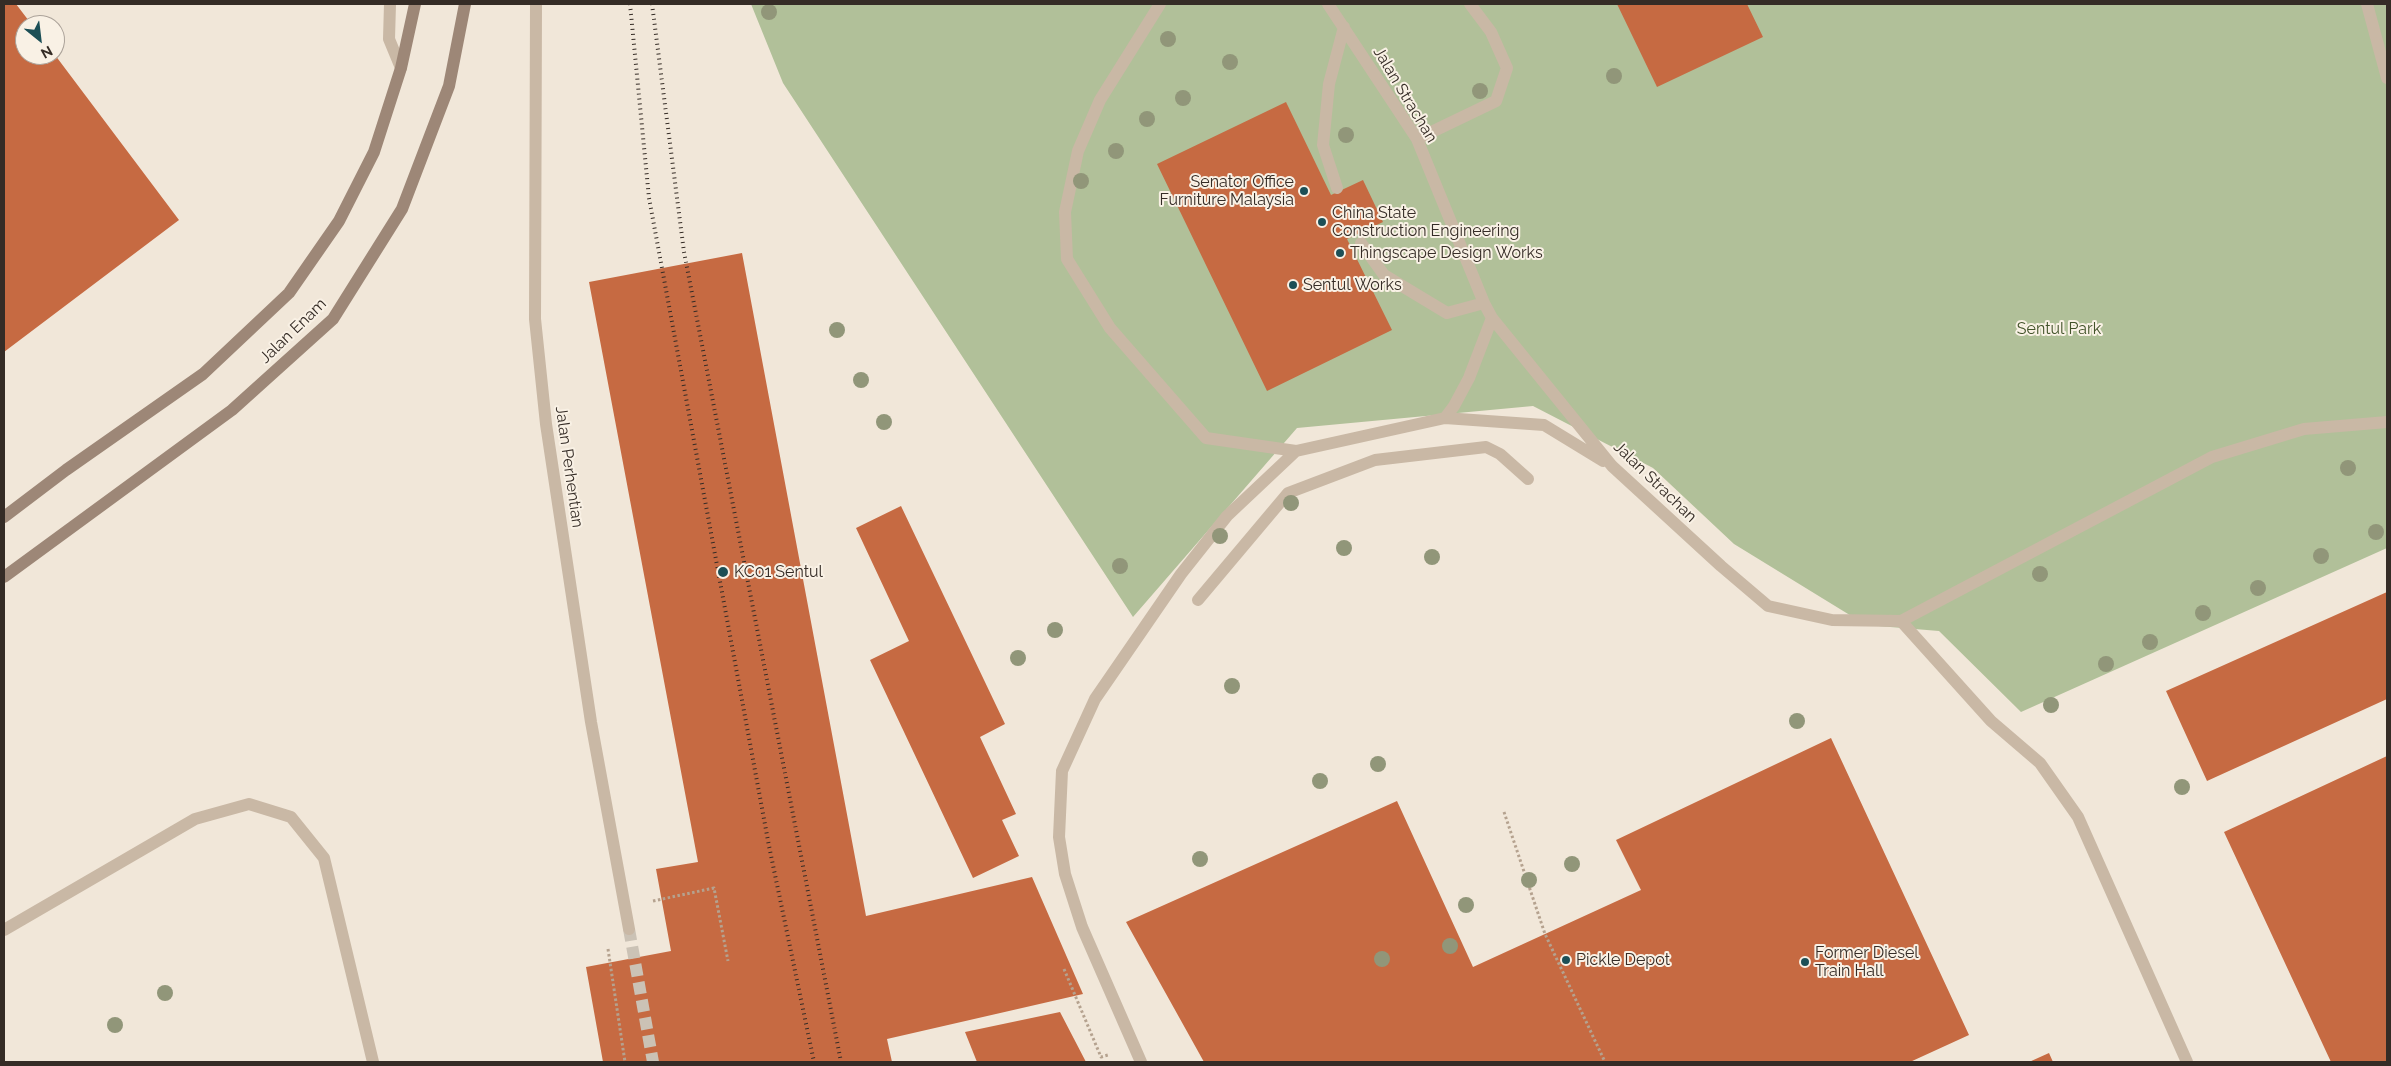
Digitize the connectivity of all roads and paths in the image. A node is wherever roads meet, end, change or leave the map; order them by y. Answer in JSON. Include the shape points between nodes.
{"nodes":[{"id":1,"x":390,"y":4,"type":"edge"},
{"id":2,"x":415,"y":4,"type":"edge"},
{"id":3,"x":465,"y":4,"type":"edge"},
{"id":4,"x":536,"y":4,"type":"edge"},
{"id":5,"x":1160,"y":4,"type":"edge"},
{"id":6,"x":1328,"y":4,"type":"edge"},
{"id":7,"x":1470,"y":4,"type":"edge"},
{"id":8,"x":2368,"y":4,"type":"edge"},
{"id":9,"x":1344,"y":27,"type":"junction"},
{"id":10,"x":401,"y":68,"type":"junction"},
{"id":11,"x":2387,"y":78,"type":"edge"},
{"id":12,"x":1417,"y":140,"type":"junction"},
{"id":13,"x":1336,"y":188,"type":"dead end"},
{"id":14,"x":1361,"y":243,"type":"dead end"},
{"id":15,"x":1484,"y":303,"type":"junction"},
{"id":16,"x":1492,"y":318,"type":"junction"},
{"id":17,"x":1445,"y":418,"type":"junction"},
{"id":18,"x":2387,"y":422,"type":"edge"},
{"id":19,"x":1296,"y":451,"type":"junction"},
{"id":20,"x":1612,"y":466,"type":"junction"},
{"id":21,"x":1528,"y":479,"type":"dead end"},
{"id":22,"x":4,"y":518,"type":"edge"},
{"id":23,"x":4,"y":577,"type":"edge"},
{"id":24,"x":1198,"y":600,"type":"dead end"},
{"id":25,"x":1901,"y":621,"type":"junction"},
{"id":26,"x":1504,"y":812,"type":"dead end"},
{"id":27,"x":652,"y":901,"type":"dead end"},
{"id":28,"x":629,"y":929,"type":"tunnel mouth"},
{"id":29,"x":4,"y":930,"type":"edge"},
{"id":30,"x":728,"y":961,"type":"dead end"},
{"id":31,"x":1064,"y":969,"type":"dead end"},
{"id":32,"x":1094,"y":1044,"type":"dead end"},
{"id":33,"x":373,"y":1062,"type":"edge"},
{"id":34,"x":1140,"y":1062,"type":"edge"},
{"id":35,"x":1605,"y":1062,"type":"edge"},
{"id":36,"x":2187,"y":1062,"type":"edge"}],
"edges":[{"from":1,"to":10,"type":"street","via":[[389,39]]},
{"from":2,"to":10,"type":"main road","name":"Jalan Enam"},
{"from":3,"to":23,"type":"main road","name":"Jalan Enam","via":[[450,86],[402,209],[333,319],[232,410]]},
{"from":4,"to":28,"type":"street","name":"Jalan Perhentian","via":[[535,319],[545,414],[591,722]]},
{"from":5,"to":19,"type":"street","via":[[1100,100],[1078,151],[1065,212],[1067,259],[1110,328],[1206,438]]},
{"from":6,"to":9,"type":"street","name":"Jalan Strachan"},
{"from":7,"to":12,"type":"street","via":[[1491,32],[1507,68],[1496,101]]},
{"from":8,"to":11,"type":"street"},
{"from":9,"to":12,"type":"street","name":"Jalan Strachan"},
{"from":9,"to":13,"type":"street","via":[[1329,84],[1323,145]]},
{"from":10,"to":22,"type":"main road","name":"Jalan Enam","via":[[374,152],[339,221],[289,293],[203,374],[66,470]]},
{"from":12,"to":15,"type":"street","name":"Jalan Strachan"},
{"from":14,"to":15,"type":"street","via":[[1384,275],[1447,313]]},
{"from":15,"to":16,"type":"street","name":"Jalan Strachan"},
{"from":16,"to":17,"type":"street","via":[[1469,378]]},
{"from":16,"to":20,"type":"street","name":"Jalan Strachan"},
{"from":17,"to":19,"type":"street"},
{"from":17,"to":20,"type":"street","via":[[1544,425]]},
{"from":18,"to":25,"type":"street","via":[[2304,429],[2212,457]]},
{"from":19,"to":34,"type":"street","via":[[1227,516],[1181,574],[1095,699],[1062,771],[1059,837],[1065,874],[1082,928]]},
{"from":20,"to":25,"type":"street","name":"Jalan Strachan","via":[[1768,606],[1832,620]]},
{"from":21,"to":24,"type":"street","via":[[1500,454],[1486,447],[1375,460],[1288,492]]},
{"from":25,"to":36,"type":"street","via":[[1991,721],[2040,763],[2078,816]]},
{"from":26,"to":35,"type":"path","via":[[1545,934]]},
{"from":27,"to":30,"type":"path","via":[[714,888]]},
{"from":29,"to":33,"type":"street","via":[[195,819],[249,804],[291,817],[324,858]]},
{"from":31,"to":32,"type":"path"}]}
